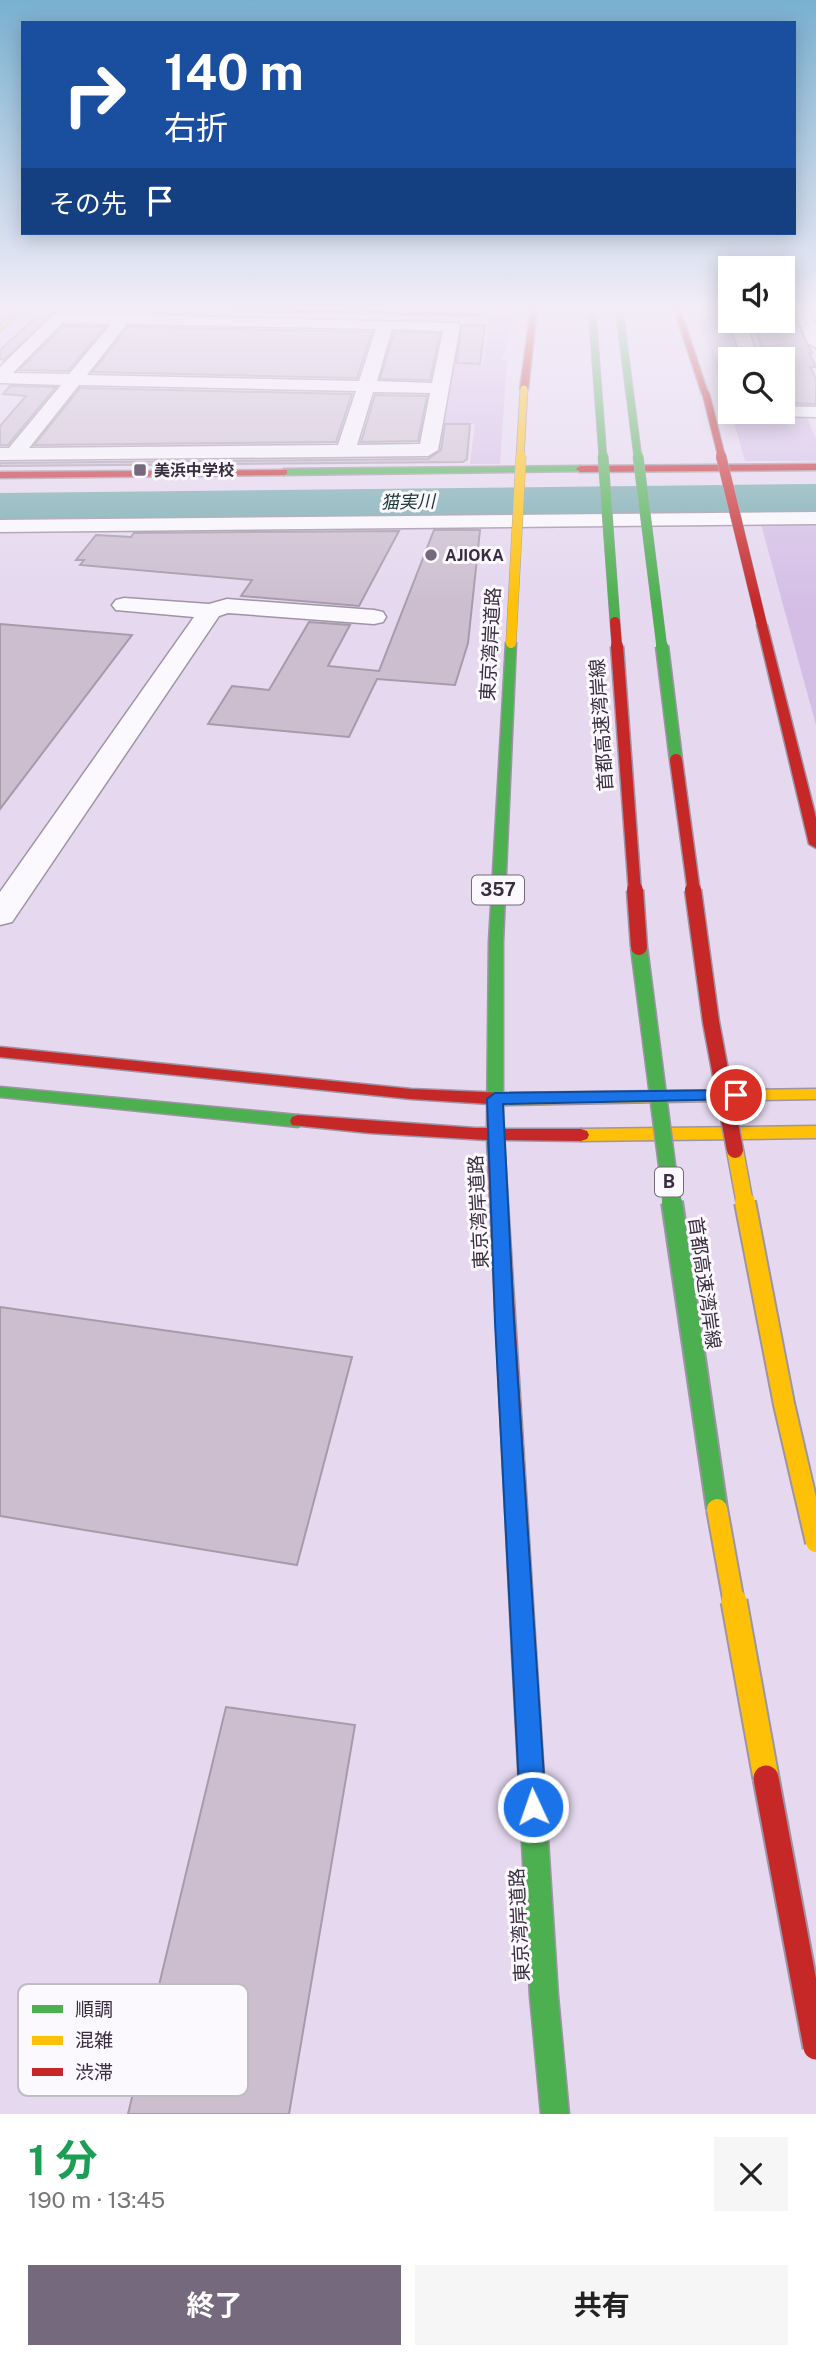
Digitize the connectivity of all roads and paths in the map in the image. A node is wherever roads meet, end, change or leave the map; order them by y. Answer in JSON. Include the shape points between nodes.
{"nodes":[{"id":1,"x":52,"y":408,"type":"edge"},
{"id":2,"x":353,"y":408,"type":"edge"},
{"id":3,"x":436,"y":408,"type":"edge"},
{"id":4,"x":523,"y":408,"type":"edge"},
{"id":5,"x":599,"y":408,"type":"edge"},
{"id":6,"x":631,"y":408,"type":"edge"},
{"id":7,"x":709,"y":408,"type":"edge"},
{"id":8,"x":795,"y":411,"type":"edge"},
{"id":9,"x":816,"y":412,"type":"edge"},
{"id":10,"x":36,"y":428,"type":"junction"},
{"id":11,"x":64,"y":429,"type":"dead end"},
{"id":12,"x":241,"y":433,"type":"dead end"},
{"id":13,"x":348,"y":443,"type":"junction"},
{"id":14,"x":181,"y":452,"type":"junction"},
{"id":15,"x":7,"y":454,"type":"edge"},
{"id":16,"x":816,"y":467,"type":"edge"},
{"id":17,"x":175,"y":474,"type":"junction"},
{"id":18,"x":0,"y":475,"type":"edge"},
{"id":19,"x":816,"y":518,"type":"edge"},
{"id":20,"x":0,"y":526,"type":"edge"},
{"id":21,"x":124,"y":605,"type":"dead end"},
{"id":22,"x":210,"y":611,"type":"junction"},
{"id":23,"x":374,"y":617,"type":"dead end"},
{"id":24,"x":816,"y":844,"type":"edge"},
{"id":25,"x":0,"y":915,"type":"edge"},
{"id":26,"x":0,"y":1052,"type":"edge"},
{"id":27,"x":0,"y":1092,"type":"edge"},
{"id":28,"x":816,"y":1094,"type":"edge"},
{"id":29,"x":495,"y":1099,"type":"junction"},
{"id":30,"x":816,"y":1132,"type":"edge"},
{"id":31,"x":495,"y":1136,"type":"junction"},
{"id":32,"x":816,"y":1542,"type":"edge"},
{"id":33,"x":816,"y":2047,"type":"edge"},
{"id":34,"x":555,"y":2114,"type":"edge"}],
"edges":[{"from":1,"to":10,"type":"street"},
{"from":2,"to":13,"type":"street"},
{"from":3,"to":13,"type":"street","via":[[428,450]]},
{"from":4,"to":29,"type":"main road","name":"東京湾岸道路","number":"357","bridge":true,"via":[[496,942]]},
{"from":5,"to":33,"type":"main road","name":"首都高速湾岸線","number":"B","bridge":true,"via":[[638,940],[657,1097],[718,1517]]},
{"from":6,"to":32,"type":"main road","bridge":true,"via":[[711,1022],[784,1404]]},
{"from":7,"to":24,"type":"main road","bridge":true},
{"from":8,"to":9,"type":"street"},
{"from":10,"to":11,"type":"street"},
{"from":10,"to":15,"type":"street"},
{"from":12,"to":13,"type":"street"},
{"from":13,"to":14,"type":"street"},
{"from":14,"to":15,"type":"street"},
{"from":14,"to":17,"type":"street"},
{"from":16,"to":17,"type":"main road"},
{"from":17,"to":18,"type":"main road"},
{"from":19,"to":20,"type":"street"},
{"from":21,"to":22,"type":"street"},
{"from":22,"to":23,"type":"street","via":[[227,606]]},
{"from":22,"to":25,"type":"street"},
{"from":26,"to":29,"type":"main road"},
{"from":27,"to":31,"type":"main road","via":[[303,1123]]},
{"from":28,"to":29,"type":"main road"},
{"from":29,"to":31,"type":"main road","name":"東京湾岸道路","number":"357"},
{"from":30,"to":31,"type":"main road"},
{"from":31,"to":34,"type":"main road","name":"東京湾岸道路","number":"357","via":[[544,1996]]}]}
